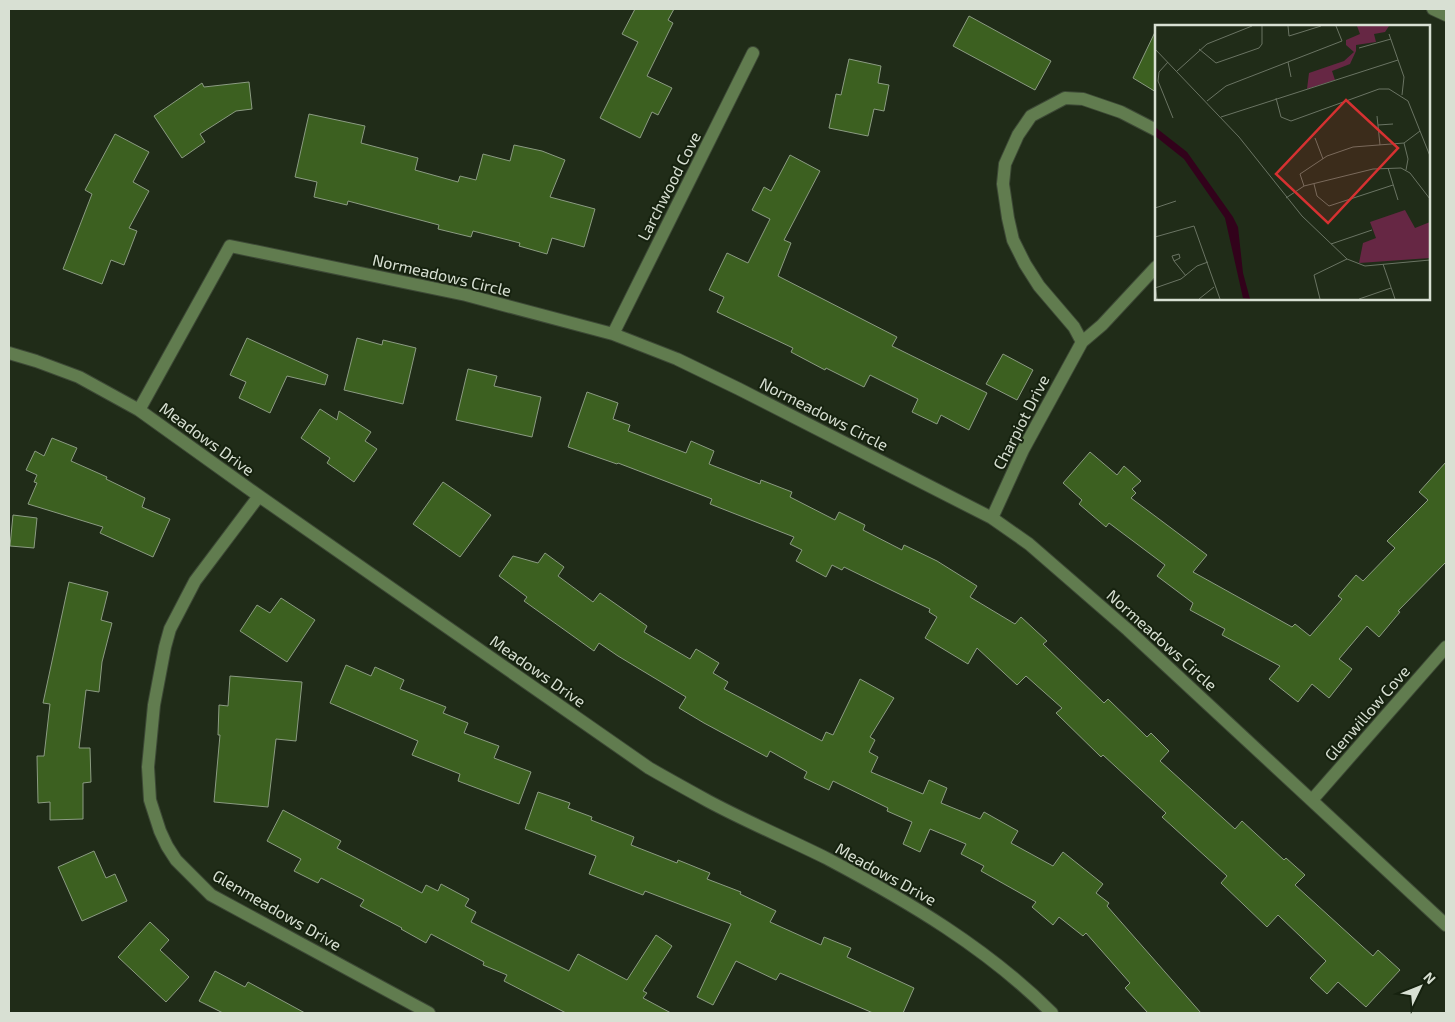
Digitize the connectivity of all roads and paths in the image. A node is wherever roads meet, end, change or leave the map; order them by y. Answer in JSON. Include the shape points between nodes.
{"nodes":[{"id":1,"x":1433,"y":9,"type":"edge"},
{"id":2,"x":1446,"y":15,"type":"edge"},
{"id":3,"x":753,"y":53,"type":"dead end"},
{"id":4,"x":1155,"y":129,"type":"edge"},
{"id":5,"x":1155,"y":268,"type":"edge"},
{"id":6,"x":613,"y":334,"type":"junction"},
{"id":7,"x":1082,"y":342,"type":"junction"},
{"id":8,"x":9,"y":353,"type":"edge"},
{"id":9,"x":139,"y":410,"type":"junction"},
{"id":10,"x":259,"y":496,"type":"junction"},
{"id":11,"x":992,"y":518,"type":"junction"},
{"id":12,"x":1446,"y":647,"type":"edge"},
{"id":13,"x":1312,"y":800,"type":"junction"},
{"id":14,"x":1446,"y":925,"type":"edge"},
{"id":15,"x":429,"y":1013,"type":"edge"},
{"id":16,"x":1052,"y":1013,"type":"edge"}],
"edges":[{"from":1,"to":2,"type":"street"},
{"from":3,"to":6,"type":"street","name":"Larchwood Cove"},
{"from":4,"to":7,"type":"street","via":[[1121,112],[1083,99],[1065,98],[1031,116],[1005,164],[1003,184],[1013,240],[1039,286],[1074,327]]},
{"from":5,"to":7,"type":"street"},
{"from":6,"to":9,"type":"street","name":"Normeadows Circle","via":[[466,295],[230,246]]},
{"from":6,"to":11,"type":"street","name":"Normeadows Circle","via":[[677,359],[739,389]]},
{"from":7,"to":11,"type":"street","name":"Charpiot Drive","via":[[1023,450]]},
{"from":8,"to":9,"type":"street","name":"Meadows Drive","via":[[79,377]]},
{"from":9,"to":10,"type":"street","name":"Meadows Drive"},
{"from":10,"to":15,"type":"street","name":"Glenmeadows Drive","via":[[195,581],[170,630],[154,705],[148,767],[150,800],[160,831],[176,860],[211,894]]},
{"from":10,"to":16,"type":"street","name":"Meadows Drive","via":[[648,768],[709,802],[828,860],[924,914],[998,964]]},
{"from":11,"to":13,"type":"street","name":"Normeadows Circle","via":[[1029,544],[1128,630]]},
{"from":12,"to":13,"type":"street","name":"Glenwillow Cove"},
{"from":13,"to":14,"type":"street","name":"Normeadows Circle"}]}
